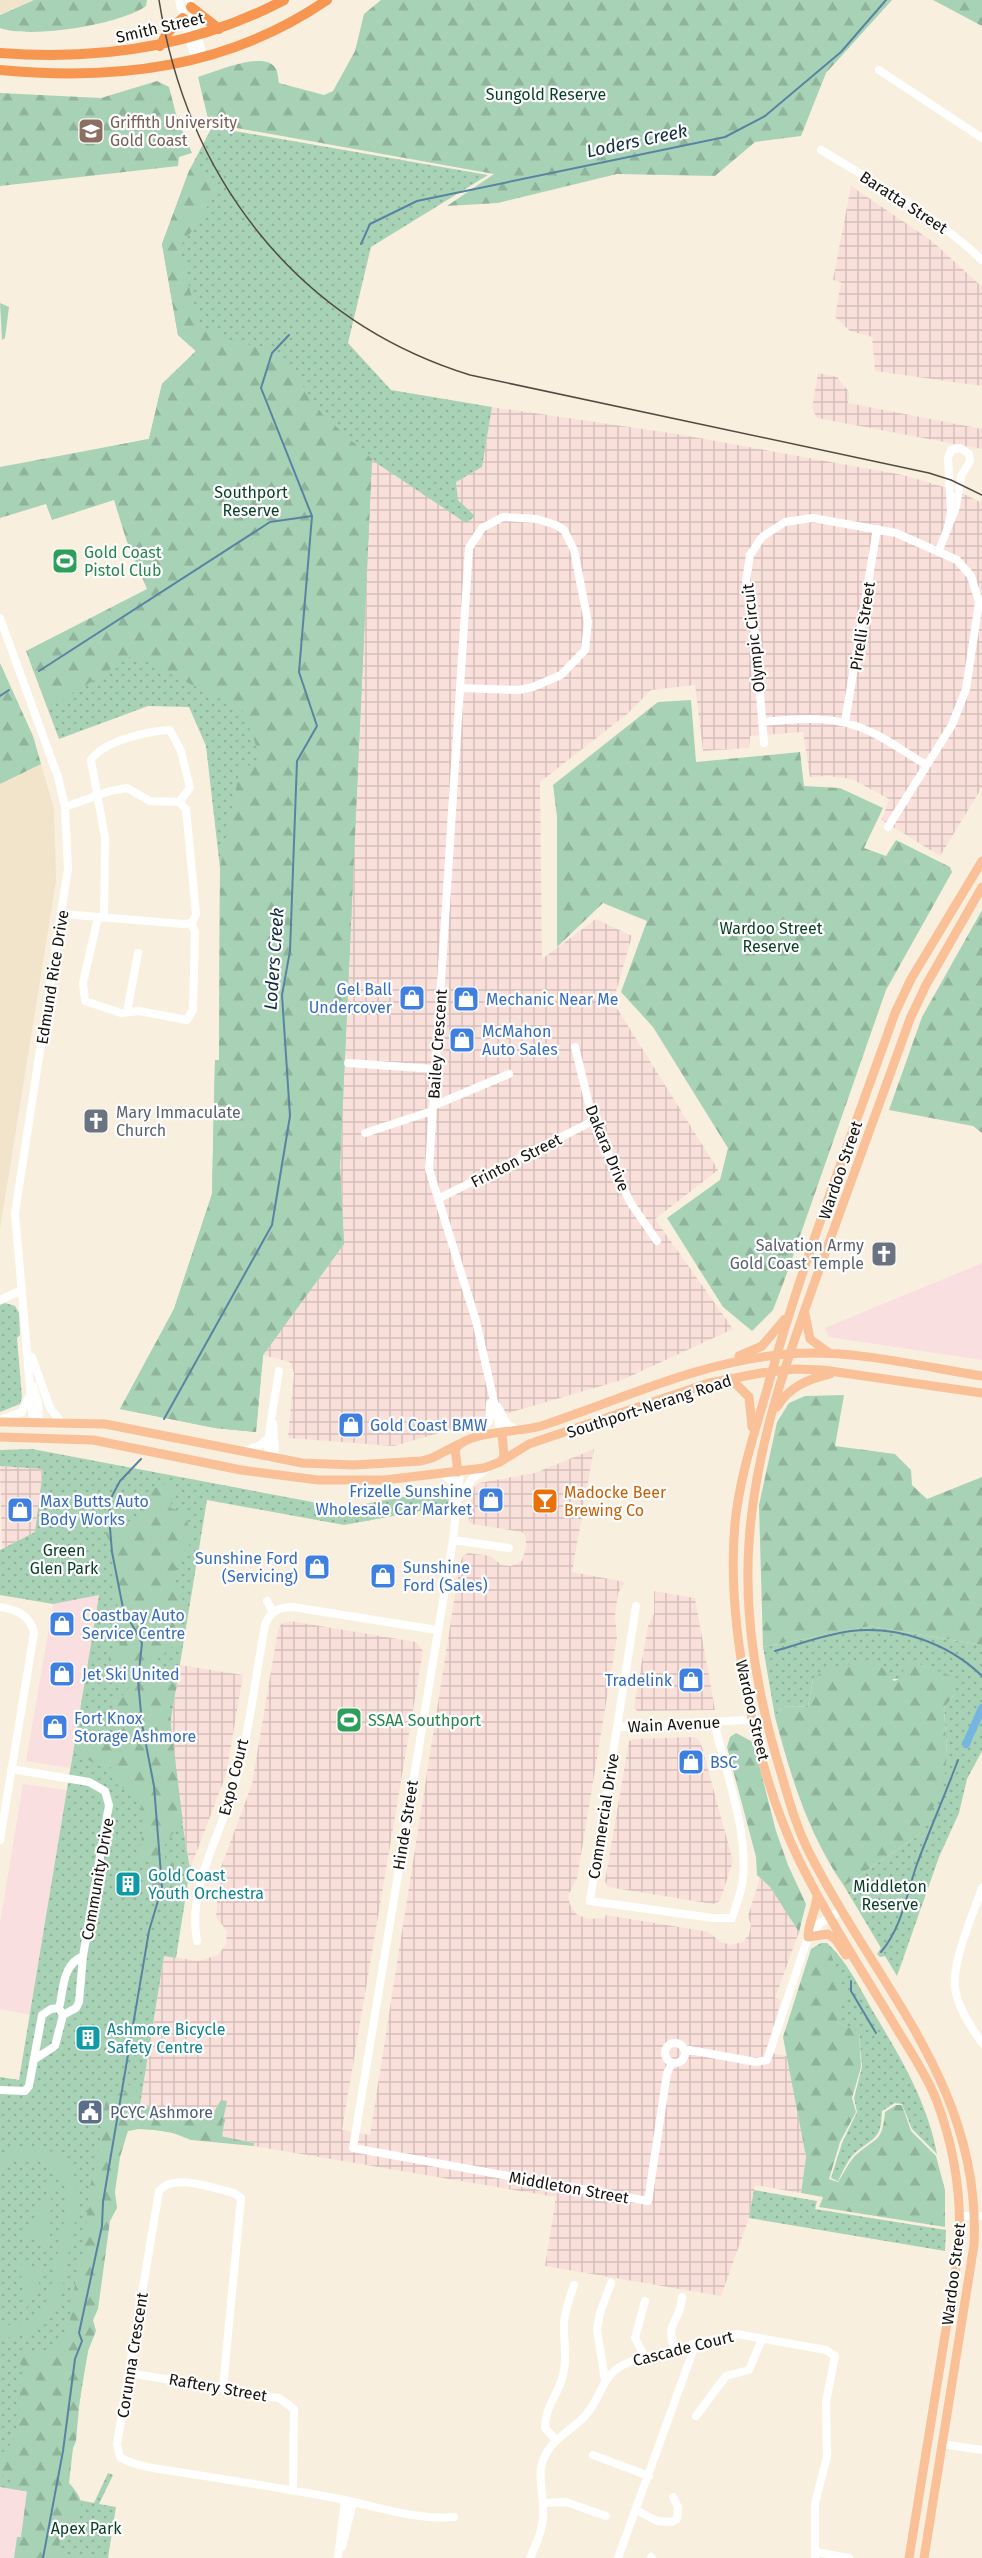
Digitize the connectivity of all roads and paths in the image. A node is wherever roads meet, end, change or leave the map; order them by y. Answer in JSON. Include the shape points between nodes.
{"nodes":[{"id":1,"x":179,"y":0,"type":"edge"},
{"id":2,"x":284,"y":0,"type":"edge"},
{"id":3,"x":327,"y":0,"type":"edge"},
{"id":4,"x":190,"y":4,"type":"edge"},
{"id":5,"x":183,"y":18,"type":"junction"},
{"id":6,"x":219,"y":29,"type":"junction"},
{"id":7,"x":193,"y":37,"type":"junction"},
{"id":8,"x":160,"y":46,"type":"junction"},
{"id":9,"x":0,"y":53,"type":"edge"},
{"id":10,"x":199,"y":58,"type":"junction"},
{"id":11,"x":0,"y":70,"type":"edge"},
{"id":12,"x":879,"y":70,"type":"dead end"},
{"id":13,"x":982,"y":138,"type":"edge"},
{"id":14,"x":821,"y":150,"type":"dead end"},
{"id":15,"x":982,"y":260,"type":"edge"},
{"id":16,"x":948,"y":527,"type":"junction"},
{"id":17,"x":877,"y":529,"type":"junction"},
{"id":18,"x":939,"y":550,"type":"junction"},
{"id":19,"x":0,"y":618,"type":"edge"},
{"id":20,"x":979,"y":639,"type":"edge"},
{"id":21,"x":460,"y":688,"type":"junction"},
{"id":22,"x":762,"y":722,"type":"junction"},
{"id":23,"x":845,"y":722,"type":"junction"},
{"id":24,"x":764,"y":743,"type":"dead end"},
{"id":25,"x":927,"y":765,"type":"junction"},
{"id":26,"x":98,"y":795,"type":"junction"},
{"id":27,"x":179,"y":802,"type":"junction"},
{"id":28,"x":65,"y":807,"type":"junction"},
{"id":29,"x":888,"y":827,"type":"dead end"},
{"id":30,"x":982,"y":861,"type":"edge"},
{"id":31,"x":982,"y":886,"type":"edge"},
{"id":32,"x":63,"y":914,"type":"junction"},
{"id":33,"x":101,"y":917,"type":"junction"},
{"id":34,"x":190,"y":923,"type":"junction"},
{"id":35,"x":138,"y":953,"type":"dead end"},
{"id":36,"x":128,"y":1012,"type":"junction"},
{"id":37,"x":575,"y":1047,"type":"dead end"},
{"id":38,"x":348,"y":1064,"type":"dead end"},
{"id":39,"x":435,"y":1069,"type":"junction"},
{"id":40,"x":509,"y":1074,"type":"dead end"},
{"id":41,"x":433,"y":1109,"type":"junction"},
{"id":42,"x":593,"y":1121,"type":"junction"},
{"id":43,"x":365,"y":1133,"type":"dead end"},
{"id":44,"x":438,"y":1199,"type":"junction"},
{"id":45,"x":657,"y":1241,"type":"dead end"},
{"id":46,"x":22,"y":1290,"type":"junction"},
{"id":47,"x":0,"y":1300,"type":"edge"},
{"id":48,"x":792,"y":1309,"type":"junction"},
{"id":49,"x":805,"y":1309,"type":"junction"},
{"id":50,"x":28,"y":1344,"type":"junction"},
{"id":51,"x":791,"y":1354,"type":"junction"},
{"id":52,"x":776,"y":1355,"type":"junction"},
{"id":53,"x":832,"y":1355,"type":"junction"},
{"id":54,"x":717,"y":1365,"type":"junction"},
{"id":55,"x":785,"y":1370,"type":"junction"},
{"id":56,"x":279,"y":1371,"type":"dead end"},
{"id":57,"x":772,"y":1371,"type":"junction"},
{"id":58,"x":838,"y":1372,"type":"junction"},
{"id":59,"x":982,"y":1376,"type":"edge"},
{"id":60,"x":730,"y":1378,"type":"junction"},
{"id":61,"x":31,"y":1385,"type":"junction"},
{"id":62,"x":490,"y":1392,"type":"junction"},
{"id":63,"x":982,"y":1393,"type":"edge"},
{"id":64,"x":772,"y":1415,"type":"junction"},
{"id":65,"x":0,"y":1421,"type":"edge"},
{"id":66,"x":36,"y":1422,"type":"junction"},
{"id":67,"x":61,"y":1422,"type":"junction"},
{"id":68,"x":273,"y":1423,"type":"junction"},
{"id":69,"x":520,"y":1431,"type":"junction"},
{"id":70,"x":501,"y":1433,"type":"junction"},
{"id":71,"x":0,"y":1437,"type":"edge"},
{"id":72,"x":37,"y":1437,"type":"junction"},
{"id":73,"x":267,"y":1438,"type":"junction"},
{"id":74,"x":465,"y":1441,"type":"junction"},
{"id":75,"x":751,"y":1441,"type":"junction"},
{"id":76,"x":236,"y":1452,"type":"junction"},
{"id":77,"x":269,"y":1458,"type":"junction"},
{"id":78,"x":500,"y":1462,"type":"junction"},
{"id":79,"x":489,"y":1466,"type":"junction"},
{"id":80,"x":459,"y":1472,"type":"junction"},
{"id":81,"x":441,"y":1473,"type":"junction"},
{"id":82,"x":267,"y":1474,"type":"junction"},
{"id":83,"x":459,"y":1502,"type":"junction"},
{"id":84,"x":453,"y":1540,"type":"junction"},
{"id":85,"x":509,"y":1548,"type":"dead end"},
{"id":86,"x":267,"y":1601,"type":"dead end"},
{"id":87,"x":636,"y":1605,"type":"dead end"},
{"id":88,"x":0,"y":1607,"type":"edge"},
{"id":89,"x":273,"y":1612,"type":"junction"},
{"id":90,"x":437,"y":1630,"type":"junction"},
{"id":91,"x":766,"y":1719,"type":"junction"},
{"id":92,"x":753,"y":1720,"type":"junction"},
{"id":93,"x":714,"y":1722,"type":"junction"},
{"id":94,"x":618,"y":1727,"type":"junction"},
{"id":95,"x":11,"y":1769,"type":"junction"},
{"id":96,"x":0,"y":1840,"type":"edge"},
{"id":97,"x":982,"y":1888,"type":"edge"},
{"id":98,"x":817,"y":1894,"type":"junction"},
{"id":99,"x":842,"y":1910,"type":"junction"},
{"id":100,"x":831,"y":1916,"type":"junction"},
{"id":101,"x":808,"y":1937,"type":"junction"},
{"id":102,"x":197,"y":1941,"type":"dead end"},
{"id":103,"x":83,"y":1956,"type":"junction"},
{"id":104,"x":856,"y":1960,"type":"junction"},
{"id":105,"x":61,"y":2012,"type":"junction"},
{"id":106,"x":982,"y":2042,"type":"edge"},
{"id":107,"x":684,"y":2049,"type":"junction"},
{"id":108,"x":35,"y":2059,"type":"junction"},
{"id":109,"x":672,"y":2063,"type":"junction"},
{"id":110,"x":0,"y":2090,"type":"edge"},
{"id":111,"x":353,"y":2148,"type":"joint"},
{"id":112,"x":960,"y":2216,"type":"junction"},
{"id":113,"x":978,"y":2216,"type":"edge"},
{"id":114,"x":611,"y":2283,"type":"dead end"},
{"id":115,"x":574,"y":2285,"type":"dead end"},
{"id":116,"x":682,"y":2297,"type":"dead end"},
{"id":117,"x":645,"y":2301,"type":"dead end"},
{"id":118,"x":762,"y":2339,"type":"junction"},
{"id":119,"x":692,"y":2344,"type":"junction"},
{"id":120,"x":674,"y":2349,"type":"junction"},
{"id":121,"x":645,"y":2357,"type":"junction"},
{"id":122,"x":129,"y":2373,"type":"junction"},
{"id":123,"x":605,"y":2380,"type":"junction"},
{"id":124,"x":223,"y":2387,"type":"junction"},
{"id":125,"x":696,"y":2416,"type":"dead end"},
{"id":126,"x":556,"y":2440,"type":"junction"},
{"id":127,"x":942,"y":2444,"type":"junction"},
{"id":128,"x":982,"y":2450,"type":"edge"},
{"id":129,"x":593,"y":2455,"type":"dead end"},
{"id":130,"x":649,"y":2476,"type":"junction"},
{"id":131,"x":293,"y":2490,"type":"junction"},
{"id":132,"x":673,"y":2497,"type":"dead end"},
{"id":133,"x":349,"y":2501,"type":"junction"},
{"id":134,"x":543,"y":2503,"type":"junction"},
{"id":135,"x":636,"y":2510,"type":"junction"},
{"id":136,"x":606,"y":2516,"type":"dead end"},
{"id":137,"x":454,"y":2517,"type":"dead end"},
{"id":138,"x":815,"y":2555,"type":"edge"},
{"id":139,"x":338,"y":2558,"type":"edge"},
{"id":140,"x":530,"y":2558,"type":"edge"},
{"id":141,"x":618,"y":2558,"type":"edge"},
{"id":142,"x":849,"y":2558,"type":"edge"},
{"id":143,"x":909,"y":2558,"type":"edge"},
{"id":144,"x":924,"y":2558,"type":"edge"}],
"edges":[{"from":1,"to":5,"type":"street"},
{"from":2,"to":6,"type":"highway","name":"Smith Street"},
{"from":3,"to":10,"type":"highway","via":[[274,30]]},
{"from":4,"to":6,"type":"highway"},
{"from":4,"to":7,"type":"street"},
{"from":5,"to":7,"type":"street"},
{"from":5,"to":8,"type":"highway"},
{"from":6,"to":7,"type":"highway","name":"Smith Street"},
{"from":7,"to":8,"type":"highway","name":"Smith Street"},
{"from":7,"to":10,"type":"street"},
{"from":8,"to":9,"type":"highway","name":"Smith Street","via":[[96,55]]},
{"from":10,"to":11,"type":"highway","via":[[132,72],[76,75]]},
{"from":12,"to":13,"type":"street"},
{"from":14,"to":15,"type":"street","name":"Baratta Street","via":[[911,204]]},
{"from":16,"to":16,"type":"street","via":[[948,458],[951,450],[959,448],[967,452],[970,461],[961,477]]},
{"from":16,"to":18,"type":"street"},
{"from":17,"to":18,"type":"street","name":"Olympic Circuit"},
{"from":17,"to":22,"type":"street","name":"Olympic Circuit","via":[[802,518],[777,526],[754,547],[746,581],[755,633]]},
{"from":17,"to":23,"type":"street","name":"Pirelli Street"},
{"from":18,"to":20,"type":"street","name":"Olympic Circuit","via":[[965,568],[975,584]]},
{"from":19,"to":28,"type":"street","name":"Edmund Rice Drive","via":[[58,777]]},
{"from":20,"to":25,"type":"street","name":"Olympic Circuit","via":[[959,709]]},
{"from":21,"to":21,"type":"street","name":"Bailey Crescent","via":[[533,687],[561,675],[585,650],[588,622],[574,550],[564,530],[556,525],[503,516],[482,528],[472,540]]},
{"from":21,"to":39,"type":"street","name":"Bailey Crescent"},
{"from":22,"to":23,"type":"street","via":[[812,718]]},
{"from":22,"to":24,"type":"street","name":"Olympic Circuit"},
{"from":23,"to":25,"type":"street","via":[[874,733]]},
{"from":25,"to":29,"type":"street","name":"Olympic Circuit"},
{"from":26,"to":27,"type":"street","via":[[127,788],[150,801]]},
{"from":26,"to":27,"type":"street","via":[[91,760],[97,752],[148,732],[170,730],[181,752],[190,788]]},
{"from":26,"to":28,"type":"street"},
{"from":26,"to":33,"type":"street","via":[[105,838]]},
{"from":27,"to":34,"type":"street","via":[[186,809],[196,914]]},
{"from":28,"to":32,"type":"street","name":"Edmund Rice Drive","via":[[68,868]]},
{"from":30,"to":48,"type":"main road","name":"Wardoo Street","via":[[911,979],[895,1013]]},
{"from":31,"to":49,"type":"main road","name":"Wardoo Street","via":[[910,1020]]},
{"from":32,"to":33,"type":"street"},
{"from":32,"to":46,"type":"street","name":"Edmund Rice Drive","via":[[15,1212]]},
{"from":33,"to":34,"type":"street"},
{"from":33,"to":36,"type":"street","via":[[83,983],[85,1001]]},
{"from":34,"to":36,"type":"street","via":[[195,931],[193,1010],[187,1020]]},
{"from":35,"to":36,"type":"street"},
{"from":37,"to":42,"type":"street","name":"Dakara Drive"},
{"from":38,"to":39,"type":"street"},
{"from":39,"to":41,"type":"street","name":"Bailey Crescent"},
{"from":40,"to":41,"type":"street"},
{"from":41,"to":43,"type":"street"},
{"from":41,"to":44,"type":"street","name":"Bailey Crescent","via":[[429,1170]]},
{"from":42,"to":44,"type":"street","name":"Frinton Street"},
{"from":42,"to":45,"type":"street","name":"Dakara Drive","via":[[630,1202]]},
{"from":44,"to":62,"type":"street","name":"Bailey Crescent","via":[[476,1321]]},
{"from":46,"to":47,"type":"street"},
{"from":46,"to":50,"type":"street","name":"Edmund Rice Drive"},
{"from":48,"to":52,"type":"main road","name":"Wardoo Street"},
{"from":48,"to":54,"type":"main road","via":[[762,1346]]},
{"from":49,"to":51,"type":"main road","name":"Wardoo Street"},
{"from":49,"to":53,"type":"main road","via":[[810,1339]]},
{"from":50,"to":61,"type":"street","name":"Edmund Rice Drive"},
{"from":50,"to":67,"type":"street","name":"Edmund Rice Drive","via":[[50,1408]]},
{"from":51,"to":52,"type":"main road","name":"Southport-Nerang Road"},
{"from":51,"to":53,"type":"main road","name":"Southport-Nerang Road"},
{"from":51,"to":55,"type":"main road","name":"Wardoo Street"},
{"from":52,"to":54,"type":"main road","name":"Southport-Nerang Road"},
{"from":52,"to":57,"type":"main road","name":"Wardoo Street"},
{"from":53,"to":59,"type":"main road","name":"Southport-Nerang Road"},
{"from":54,"to":69,"type":"main road","name":"Southport-Nerang Road"},
{"from":55,"to":57,"type":"main road","name":"Southport-Nerang Road"},
{"from":55,"to":58,"type":"main road","name":"Southport-Nerang Road"},
{"from":55,"to":64,"type":"main road","name":"Wardoo Street"},
{"from":56,"to":68,"type":"street"},
{"from":57,"to":60,"type":"main road","name":"Southport-Nerang Road"},
{"from":57,"to":75,"type":"main road","name":"Wardoo Street"},
{"from":58,"to":63,"type":"main road","name":"Southport-Nerang Road"},
{"from":58,"to":64,"type":"main road","via":[[792,1388]]},
{"from":60,"to":75,"type":"main road","via":[[749,1397]]},
{"from":60,"to":78,"type":"main road","name":"Southport-Nerang Road","via":[[529,1444]]},
{"from":61,"to":65,"type":"street","via":[[22,1412]]},
{"from":61,"to":66,"type":"street","name":"Edmund Rice Drive","via":[[38,1401]]},
{"from":62,"to":69,"type":"street","via":[[507,1424]]},
{"from":62,"to":70,"type":"street","name":"Bailey Crescent"},
{"from":62,"to":74,"type":"street","name":"Bailey Crescent","via":[[489,1421],[482,1431]]},
{"from":64,"to":91,"type":"main road","name":"Wardoo Street","via":[[757,1477],[748,1553],[748,1607]]},
{"from":65,"to":66,"type":"main road"},
{"from":66,"to":67,"type":"main road"},
{"from":66,"to":72,"type":"main road"},
{"from":67,"to":76,"type":"main road","via":[[105,1425]]},
{"from":68,"to":73,"type":"street"},
{"from":68,"to":77,"type":"street","via":[[275,1454]]},
{"from":69,"to":70,"type":"main road","name":"Southport-Nerang Road"},
{"from":70,"to":74,"type":"main road","name":"Southport-Nerang Road"},
{"from":70,"to":78,"type":"main road","via":[[504,1456]]},
{"from":71,"to":72,"type":"main road"},
{"from":72,"to":82,"type":"main road","via":[[112,1443]]},
{"from":73,"to":76,"type":"street","via":[[253,1449]]},
{"from":73,"to":77,"type":"street"},
{"from":74,"to":77,"type":"main road","via":[[421,1461],[344,1465]]},
{"from":74,"to":80,"type":"main road","via":[[455,1449]]},
{"from":75,"to":92,"type":"main road","name":"Wardoo Street","via":[[735,1522],[734,1607]]},
{"from":76,"to":77,"type":"main road"},
{"from":77,"to":82,"type":"main road"},
{"from":78,"to":79,"type":"main road","name":"Southport-Nerang Road"},
{"from":79,"to":80,"type":"main road","name":"Southport-Nerang Road"},
{"from":79,"to":83,"type":"street","name":"Hinde Street","via":[[471,1480]]},
{"from":80,"to":81,"type":"main road"},
{"from":80,"to":83,"type":"street","name":"Hinde Street"},
{"from":81,"to":82,"type":"main road","via":[[349,1481]]},
{"from":81,"to":83,"type":"street","via":[[452,1481]]},
{"from":83,"to":84,"type":"street","name":"Hinde Street"},
{"from":84,"to":85,"type":"street"},
{"from":84,"to":90,"type":"street","name":"Hinde Street"},
{"from":86,"to":89,"type":"street"},
{"from":87,"to":94,"type":"street","name":"Commercial Drive"},
{"from":88,"to":95,"type":"street","via":[[27,1618],[34,1633]]},
{"from":89,"to":90,"type":"street","via":[[293,1607]]},
{"from":89,"to":102,"type":"street","name":"Expo Court","via":[[265,1625],[234,1786],[204,1873],[193,1922]]},
{"from":90,"to":111,"type":"street","name":"Hinde Street"},
{"from":91,"to":92,"type":"street","name":"Wain Avenue"},
{"from":91,"to":99,"type":"main road","name":"Wardoo Street","via":[[799,1830]]},
{"from":92,"to":93,"type":"street","name":"Wain Avenue"},
{"from":92,"to":98,"type":"main road","name":"Wardoo Street","via":[[784,1824]]},
{"from":93,"to":94,"type":"street","name":"Wain Avenue"},
{"from":93,"to":94,"type":"street","name":"Commercial Drive","via":[[744,1858],[743,1880],[732,1918],[590,1901]]},
{"from":95,"to":96,"type":"street"},
{"from":95,"to":103,"type":"street","name":"Community Drive","via":[[89,1782],[105,1791],[109,1805]]},
{"from":97,"to":106,"type":"street","via":[[956,1967],[955,1989],[966,2020]]},
{"from":98,"to":100,"type":"main road","name":"Wardoo Street"},
{"from":98,"to":101,"type":"main road"},
{"from":99,"to":100,"type":"street"},
{"from":99,"to":113,"type":"main road","name":"Wardoo Street","via":[[941,2076],[962,2132]]},
{"from":100,"to":101,"type":"street"},
{"from":100,"to":104,"type":"main road","name":"Wardoo Street"},
{"from":101,"to":104,"type":"main road","via":[[828,1934]]},
{"from":101,"to":107,"type":"street","via":[[769,2057],[756,2062]]},
{"from":103,"to":105,"type":"street","via":[[66,1971]]},
{"from":103,"to":105,"type":"street","name":"Community Drive","via":[[79,2002],[76,2008]]},
{"from":104,"to":112,"type":"main road","name":"Wardoo Street","via":[[934,2096],[949,2139]]},
{"from":105,"to":108,"type":"street","via":[[55,2046]]},
{"from":105,"to":108,"type":"street","name":"Community Drive","via":[[51,2009],[42,2015]]},
{"from":107,"to":109,"type":"street","via":[[682,2060]]},
{"from":107,"to":109,"type":"street","via":[[676,2043],[667,2046],[665,2057]]},
{"from":108,"to":110,"type":"street","via":[[25,2091]]},
{"from":109,"to":111,"type":"street","name":"Middleton Street","via":[[667,2073],[648,2201]]},
{"from":112,"to":113,"type":"street"},
{"from":112,"to":143,"type":"main road","name":"Wardoo Street","via":[[958,2254]]},
{"from":113,"to":127,"type":"main road","name":"Wardoo Street"},
{"from":114,"to":123,"type":"street","via":[[597,2330]]},
{"from":115,"to":126,"type":"street","via":[[564,2323],[564,2373],[546,2417],[545,2428]]},
{"from":116,"to":120,"type":"street","via":[[670,2330]]},
{"from":117,"to":121,"type":"street","via":[[635,2338]]},
{"from":118,"to":119,"type":"street","name":"Cascade Court","via":[[737,2334]]},
{"from":118,"to":125,"type":"street","via":[[749,2370],[726,2376]]},
{"from":118,"to":138,"type":"street","name":"Cascade Court","via":[[826,2350],[835,2356],[827,2396],[827,2457],[815,2503]]},
{"from":119,"to":120,"type":"street","name":"Cascade Court"},
{"from":119,"to":130,"type":"street","via":[[693,2351]]},
{"from":120,"to":121,"type":"street","name":"Cascade Court"},
{"from":121,"to":123,"type":"street","name":"Cascade Court","via":[[619,2365]]},
{"from":122,"to":124,"type":"street","name":"Raftery Street"},
{"from":122,"to":124,"type":"street","name":"Corunna Crescent","via":[[159,2191],[168,2182],[179,2182],[234,2193],[242,2200]]},
{"from":122,"to":131,"type":"street","name":"Corunna Crescent","via":[[117,2445],[122,2459]]},
{"from":123,"to":126,"type":"street","name":"Cascade Court","via":[[585,2416]]},
{"from":124,"to":131,"type":"street","name":"Raftery Street","via":[[279,2398],[294,2409]]},
{"from":126,"to":134,"type":"street","name":"Cascade Court","via":[[541,2469]]},
{"from":127,"to":128,"type":"street"},
{"from":127,"to":144,"type":"main road","name":"Wardoo Street"},
{"from":129,"to":130,"type":"street"},
{"from":130,"to":135,"type":"street"},
{"from":131,"to":133,"type":"street","name":"Corunna Crescent"},
{"from":132,"to":135,"type":"street","via":[[678,2507],[677,2519],[672,2522],[657,2521]]},
{"from":133,"to":137,"type":"street","name":"Corunna Crescent","via":[[431,2518]]},
{"from":133,"to":139,"type":"street"},
{"from":134,"to":136,"type":"street","via":[[566,2502]]},
{"from":134,"to":140,"type":"street","name":"Cascade Court","via":[[540,2533]]},
{"from":135,"to":141,"type":"street"},
{"from":138,"to":142,"type":"street"}]}
